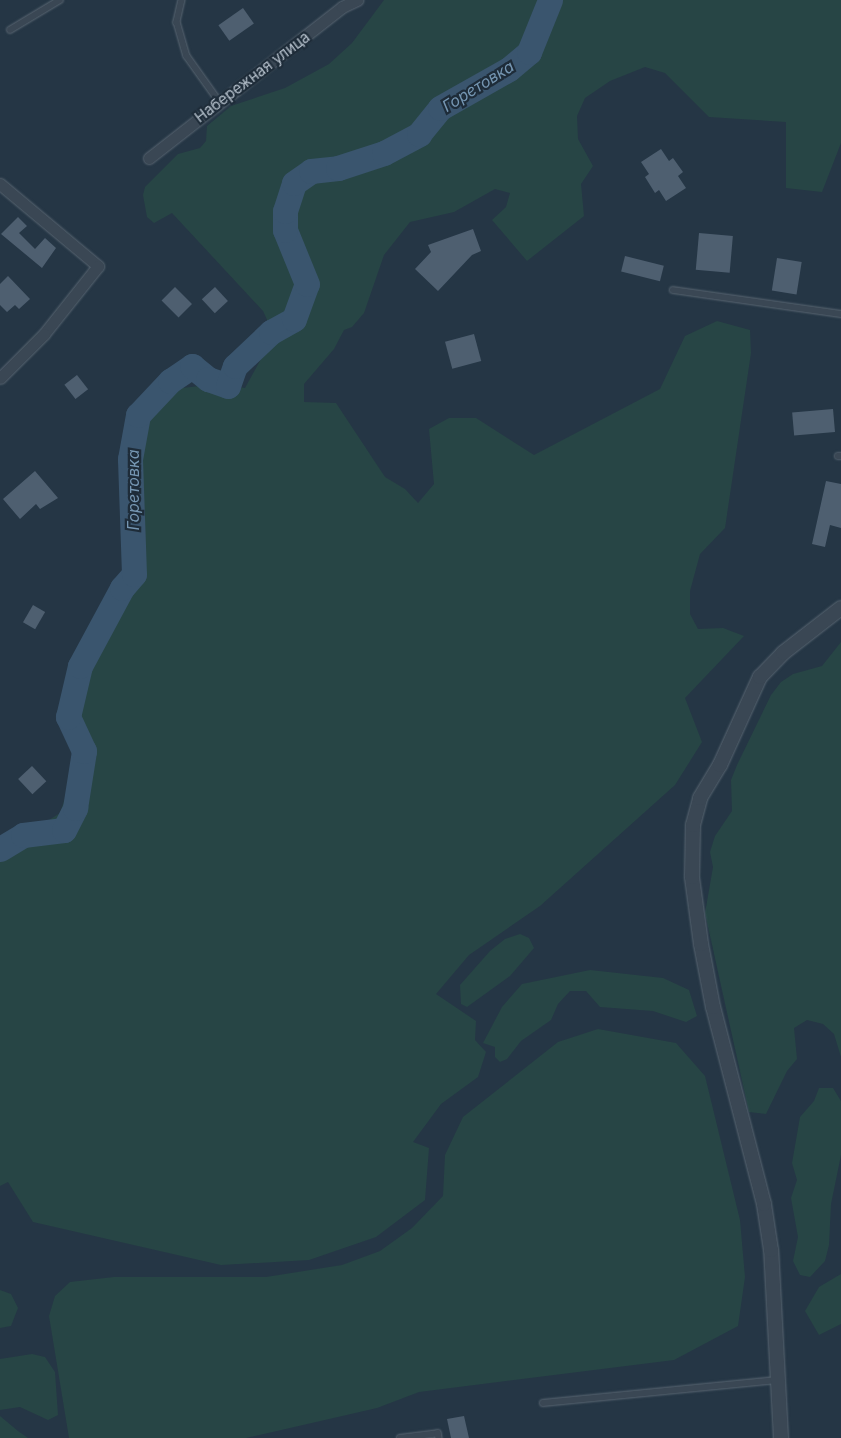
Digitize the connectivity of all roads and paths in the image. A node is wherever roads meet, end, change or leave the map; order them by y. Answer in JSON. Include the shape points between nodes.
{"nodes":[{"id":1,"x":60,"y":0,"type":"edge"},
{"id":2,"x":182,"y":0,"type":"edge"},
{"id":3,"x":357,"y":0,"type":"edge"},
{"id":4,"x":10,"y":30,"type":"dead end"},
{"id":5,"x":219,"y":101,"type":"junction"},
{"id":6,"x":149,"y":158,"type":"dead end"},
{"id":7,"x":0,"y":184,"type":"edge"},
{"id":8,"x":673,"y":290,"type":"dead end"},
{"id":9,"x":841,"y":314,"type":"edge"},
{"id":10,"x":0,"y":378,"type":"edge"},
{"id":11,"x":841,"y":608,"type":"edge"},
{"id":12,"x":779,"y":1380,"type":"junction"},
{"id":13,"x":543,"y":1403,"type":"dead end"},
{"id":14,"x":400,"y":1438,"type":"edge"},
{"id":15,"x":440,"y":1438,"type":"edge"},
{"id":16,"x":781,"y":1438,"type":"edge"}],
"edges":[{"from":1,"to":4,"type":"lane"},
{"from":2,"to":5,"type":"lane","via":[[177,22],[187,56]]},
{"from":3,"to":5,"type":"street","name":"Набережная улица","via":[[342,7]]},
{"from":5,"to":6,"type":"street","name":"Набережная улица"},
{"from":7,"to":10,"type":"street","via":[[98,266],[44,334]]},
{"from":8,"to":9,"type":"lane"},
{"from":11,"to":12,"type":"street","via":[[783,653],[760,677],[720,765],[700,798],[693,825],[692,877],[701,944],[713,1007],[764,1204],[771,1250]]},
{"from":12,"to":13,"type":"lane"},
{"from":12,"to":16,"type":"street"},
{"from":14,"to":15,"type":"lane","via":[[438,1433]]}]}
